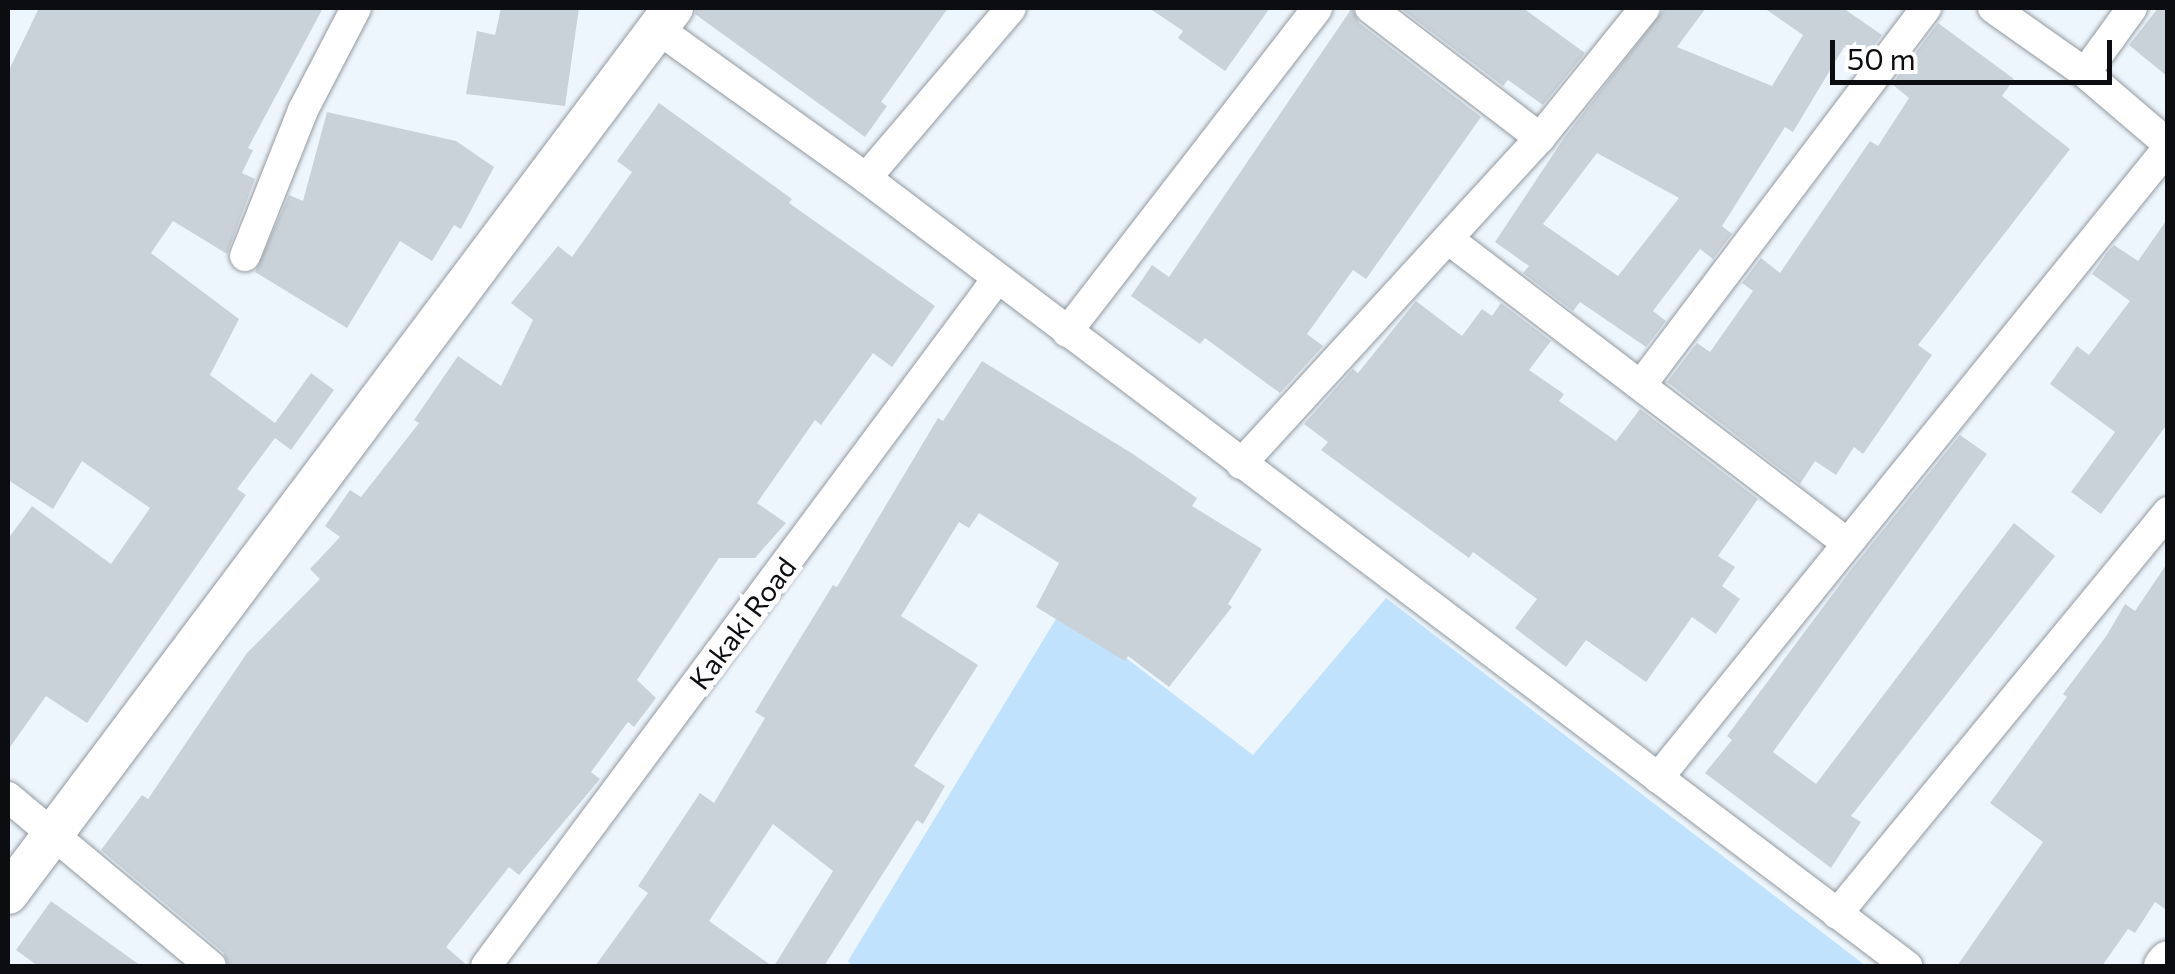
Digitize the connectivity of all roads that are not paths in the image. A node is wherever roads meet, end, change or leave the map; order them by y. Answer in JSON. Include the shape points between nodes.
{"nodes":[{"id":1,"x":356,"y":8,"type":"edge"},
{"id":2,"x":1010,"y":8,"type":"edge"},
{"id":3,"x":1317,"y":8,"type":"edge"},
{"id":4,"x":1370,"y":8,"type":"edge"},
{"id":5,"x":1645,"y":8,"type":"edge"},
{"id":6,"x":1926,"y":8,"type":"edge"},
{"id":7,"x":1993,"y":8,"type":"edge"},
{"id":8,"x":2132,"y":8,"type":"edge"},
{"id":9,"x":665,"y":18,"type":"edge"},
{"id":10,"x":2085,"y":73,"type":"junction"},
{"id":11,"x":1540,"y":138,"type":"junction"},
{"id":12,"x":2168,"y":146,"type":"edge"},
{"id":13,"x":866,"y":178,"type":"junction"},
{"id":14,"x":1448,"y":238,"type":"junction"},
{"id":15,"x":245,"y":256,"type":"dead end"},
{"id":16,"x":997,"y":279,"type":"junction"},
{"id":17,"x":1067,"y":332,"type":"junction"},
{"id":18,"x":1641,"y":386,"type":"junction"},
{"id":19,"x":1242,"y":464,"type":"junction"},
{"id":20,"x":2168,"y":512,"type":"edge"},
{"id":21,"x":1847,"y":544,"type":"junction"},
{"id":22,"x":1658,"y":778,"type":"junction"},
{"id":23,"x":8,"y":796,"type":"edge"},
{"id":24,"x":54,"y":832,"type":"junction"},
{"id":25,"x":8,"y":894,"type":"edge"},
{"id":26,"x":1837,"y":914,"type":"junction"},
{"id":27,"x":211,"y":966,"type":"edge"},
{"id":28,"x":486,"y":966,"type":"edge"},
{"id":29,"x":1907,"y":966,"type":"edge"}],
"edges":[{"from":1,"to":15,"type":"street","via":[[303,110]]},
{"from":2,"to":13,"type":"street"},
{"from":3,"to":17,"type":"street"},
{"from":4,"to":11,"type":"street"},
{"from":5,"to":11,"type":"street"},
{"from":6,"to":18,"type":"street"},
{"from":7,"to":10,"type":"street"},
{"from":8,"to":10,"type":"street"},
{"from":9,"to":13,"type":"street"},
{"from":9,"to":24,"type":"street"},
{"from":10,"to":12,"type":"street"},
{"from":11,"to":14,"type":"street"},
{"from":12,"to":21,"type":"street"},
{"from":13,"to":16,"type":"street"},
{"from":14,"to":18,"type":"street"},
{"from":14,"to":19,"type":"street"},
{"from":16,"to":17,"type":"street"},
{"from":16,"to":28,"type":"street","name":"Kakaki Road"},
{"from":17,"to":19,"type":"street"},
{"from":18,"to":21,"type":"street"},
{"from":19,"to":22,"type":"street"},
{"from":20,"to":26,"type":"street"},
{"from":21,"to":22,"type":"street"},
{"from":22,"to":26,"type":"street"},
{"from":23,"to":24,"type":"street"},
{"from":24,"to":25,"type":"street"},
{"from":24,"to":27,"type":"street"},
{"from":26,"to":29,"type":"street"}]}
